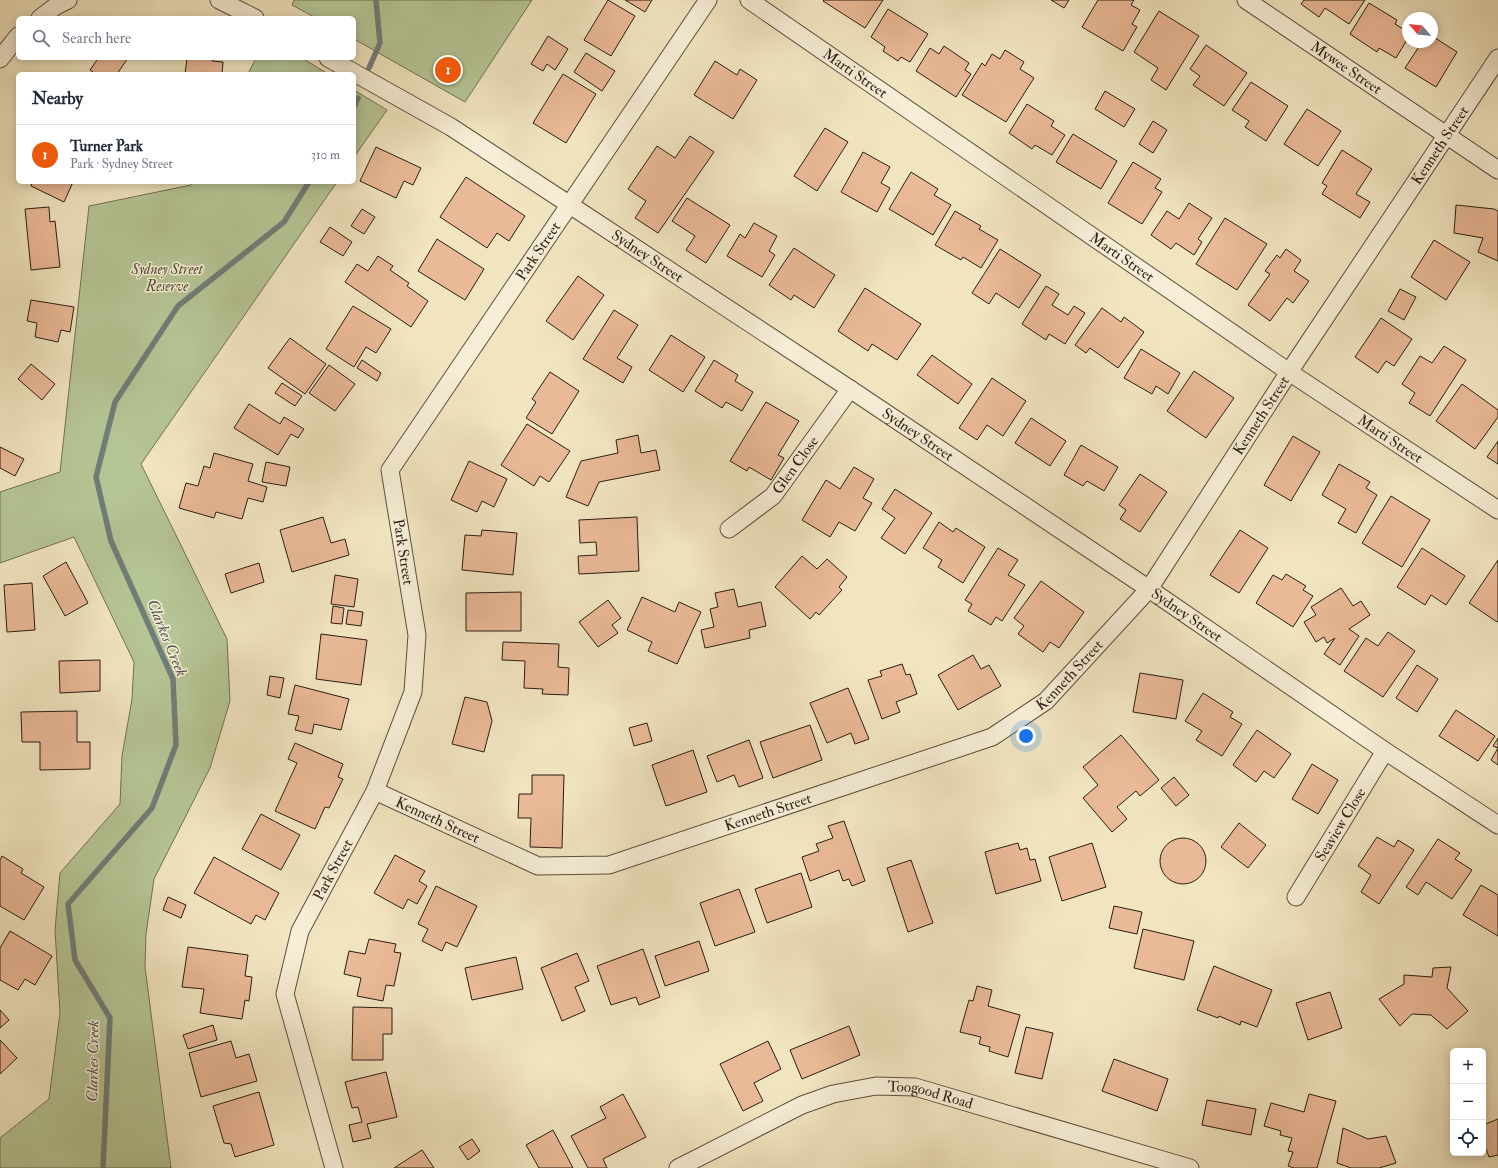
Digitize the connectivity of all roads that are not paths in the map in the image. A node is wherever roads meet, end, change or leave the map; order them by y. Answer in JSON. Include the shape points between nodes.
{"nodes":[{"id":1,"x":68,"y":0,"type":"edge"},
{"id":2,"x":218,"y":0,"type":"edge"},
{"id":3,"x":708,"y":0,"type":"edge"},
{"id":4,"x":749,"y":0,"type":"edge"},
{"id":5,"x":1246,"y":0,"type":"edge"},
{"id":6,"x":43,"y":16,"type":"edge"},
{"id":7,"x":251,"y":16,"type":"edge"},
{"id":8,"x":16,"y":39,"type":"edge"},
{"id":9,"x":1498,"y":58,"type":"edge"},
{"id":10,"x":0,"y":59,"type":"edge"},
{"id":11,"x":332,"y":60,"type":"edge"},
{"id":12,"x":353,"y":72,"type":"edge"},
{"id":13,"x":356,"y":74,"type":"edge"},
{"id":14,"x":1447,"y":136,"type":"junction"},
{"id":15,"x":1498,"y":170,"type":"edge"},
{"id":16,"x":570,"y":205,"type":"junction"},
{"id":17,"x":1289,"y":372,"type":"junction"},
{"id":18,"x":850,"y":389,"type":"junction"},
{"id":19,"x":1498,"y":510,"type":"edge"},
{"id":20,"x":729,"y":529,"type":"dead end"},
{"id":21,"x":1149,"y":589,"type":"junction"},
{"id":22,"x":1385,"y":751,"type":"junction"},
{"id":23,"x":375,"y":791,"type":"junction"},
{"id":24,"x":1498,"y":824,"type":"edge"},
{"id":25,"x":1296,"y":897,"type":"dead end"},
{"id":26,"x":334,"y":1168,"type":"edge"},
{"id":27,"x":678,"y":1168,"type":"edge"},
{"id":28,"x":1190,"y":1168,"type":"edge"}],
"edges":[{"from":1,"to":6,"type":"street"},
{"from":2,"to":7,"type":"street"},
{"from":3,"to":16,"type":"street","name":"Park Street"},
{"from":4,"to":17,"type":"street","name":"Marti Street"},
{"from":5,"to":14,"type":"street","name":"Mywee Street"},
{"from":8,"to":10,"type":"street"},
{"from":9,"to":14,"type":"street","name":"Kenneth Street"},
{"from":11,"to":12,"type":"street","name":"Sydney Street"},
{"from":13,"to":16,"type":"street","name":"Sydney Street","via":[[451,127]]},
{"from":14,"to":15,"type":"street","name":"Mywee Street"},
{"from":14,"to":17,"type":"street","name":"Kenneth Street"},
{"from":16,"to":18,"type":"street","name":"Sydney Street"},
{"from":16,"to":23,"type":"street","name":"Park Street","via":[[390,470],[417,635],[413,692]]},
{"from":17,"to":19,"type":"street","name":"Marti Street"},
{"from":17,"to":21,"type":"street","name":"Kenneth Street"},
{"from":18,"to":20,"type":"street","name":"Glen Close","via":[[773,496]]},
{"from":18,"to":21,"type":"street","name":"Sydney Street"},
{"from":21,"to":22,"type":"street","name":"Sydney Street"},
{"from":21,"to":23,"type":"street","name":"Kenneth Street","via":[[1046,701],[992,738],[609,865],[538,866]]},
{"from":22,"to":24,"type":"street","name":"Sydney Street"},
{"from":22,"to":25,"type":"street","name":"Seaview Close"},
{"from":23,"to":26,"type":"street","name":"Park Street","via":[[300,931],[285,994]]},
{"from":27,"to":28,"type":"street","name":"Toogood Road","via":[[802,1105],[833,1094],[876,1086],[916,1087]]}]}
